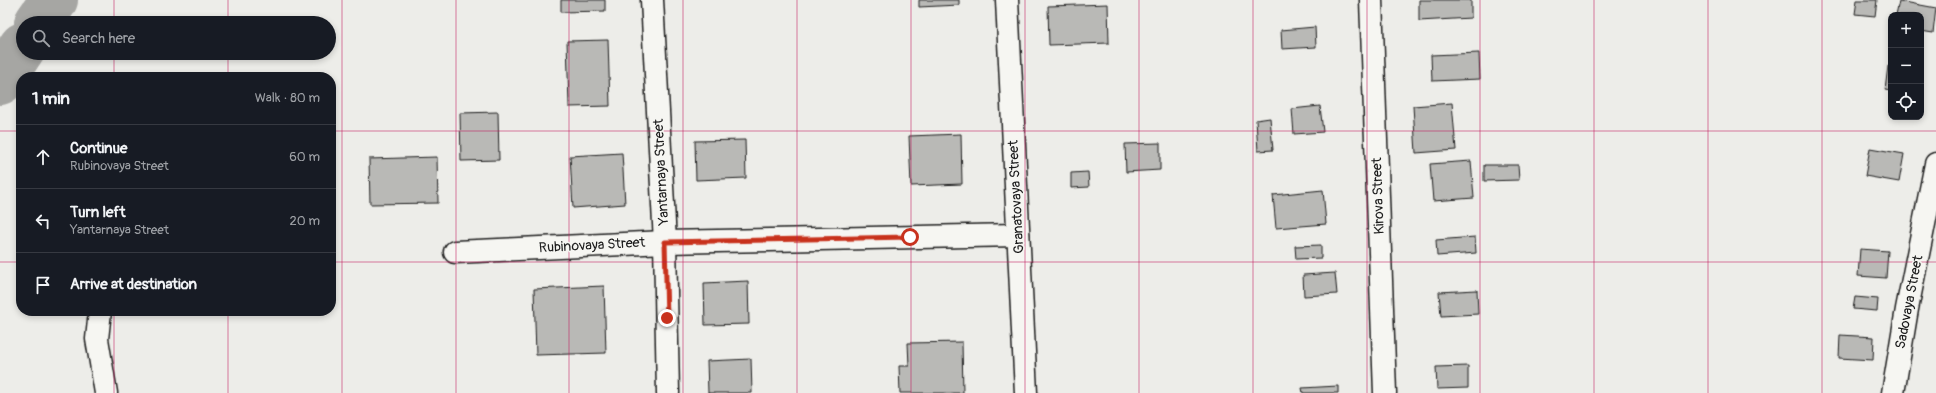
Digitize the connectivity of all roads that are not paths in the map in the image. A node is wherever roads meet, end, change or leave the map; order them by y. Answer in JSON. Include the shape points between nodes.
{"nodes":[{"id":1,"x":652,"y":0,"type":"edge"},
{"id":2,"x":1007,"y":0,"type":"edge"},
{"id":3,"x":1371,"y":0,"type":"edge"},
{"id":4,"x":1936,"y":164,"type":"edge"},
{"id":5,"x":1018,"y":235,"type":"junction"},
{"id":6,"x":665,"y":242,"type":"junction"},
{"id":7,"x":455,"y":252,"type":"dead end"},
{"id":8,"x":99,"y":316,"type":"edge"},
{"id":9,"x":106,"y":393,"type":"edge"},
{"id":10,"x":668,"y":393,"type":"edge"},
{"id":11,"x":1026,"y":393,"type":"edge"},
{"id":12,"x":1385,"y":393,"type":"edge"},
{"id":13,"x":1893,"y":393,"type":"edge"}],
"edges":[{"from":1,"to":6,"type":"street","name":"Yantarnaya Street"},
{"from":2,"to":5,"type":"street","name":"Granatovaya Street"},
{"from":3,"to":12,"type":"street","name":"Kirova Street"},
{"from":4,"to":13,"type":"street","name":"Sadovaya Street"},
{"from":5,"to":6,"type":"street","name":"Rubinovaya Street"},
{"from":5,"to":11,"type":"street","name":"Granatovaya Street"},
{"from":6,"to":7,"type":"street","name":"Rubinovaya Street"},
{"from":6,"to":10,"type":"street","name":"Yantarnaya Street"},
{"from":8,"to":9,"type":"street","via":[[97,339]]}]}
